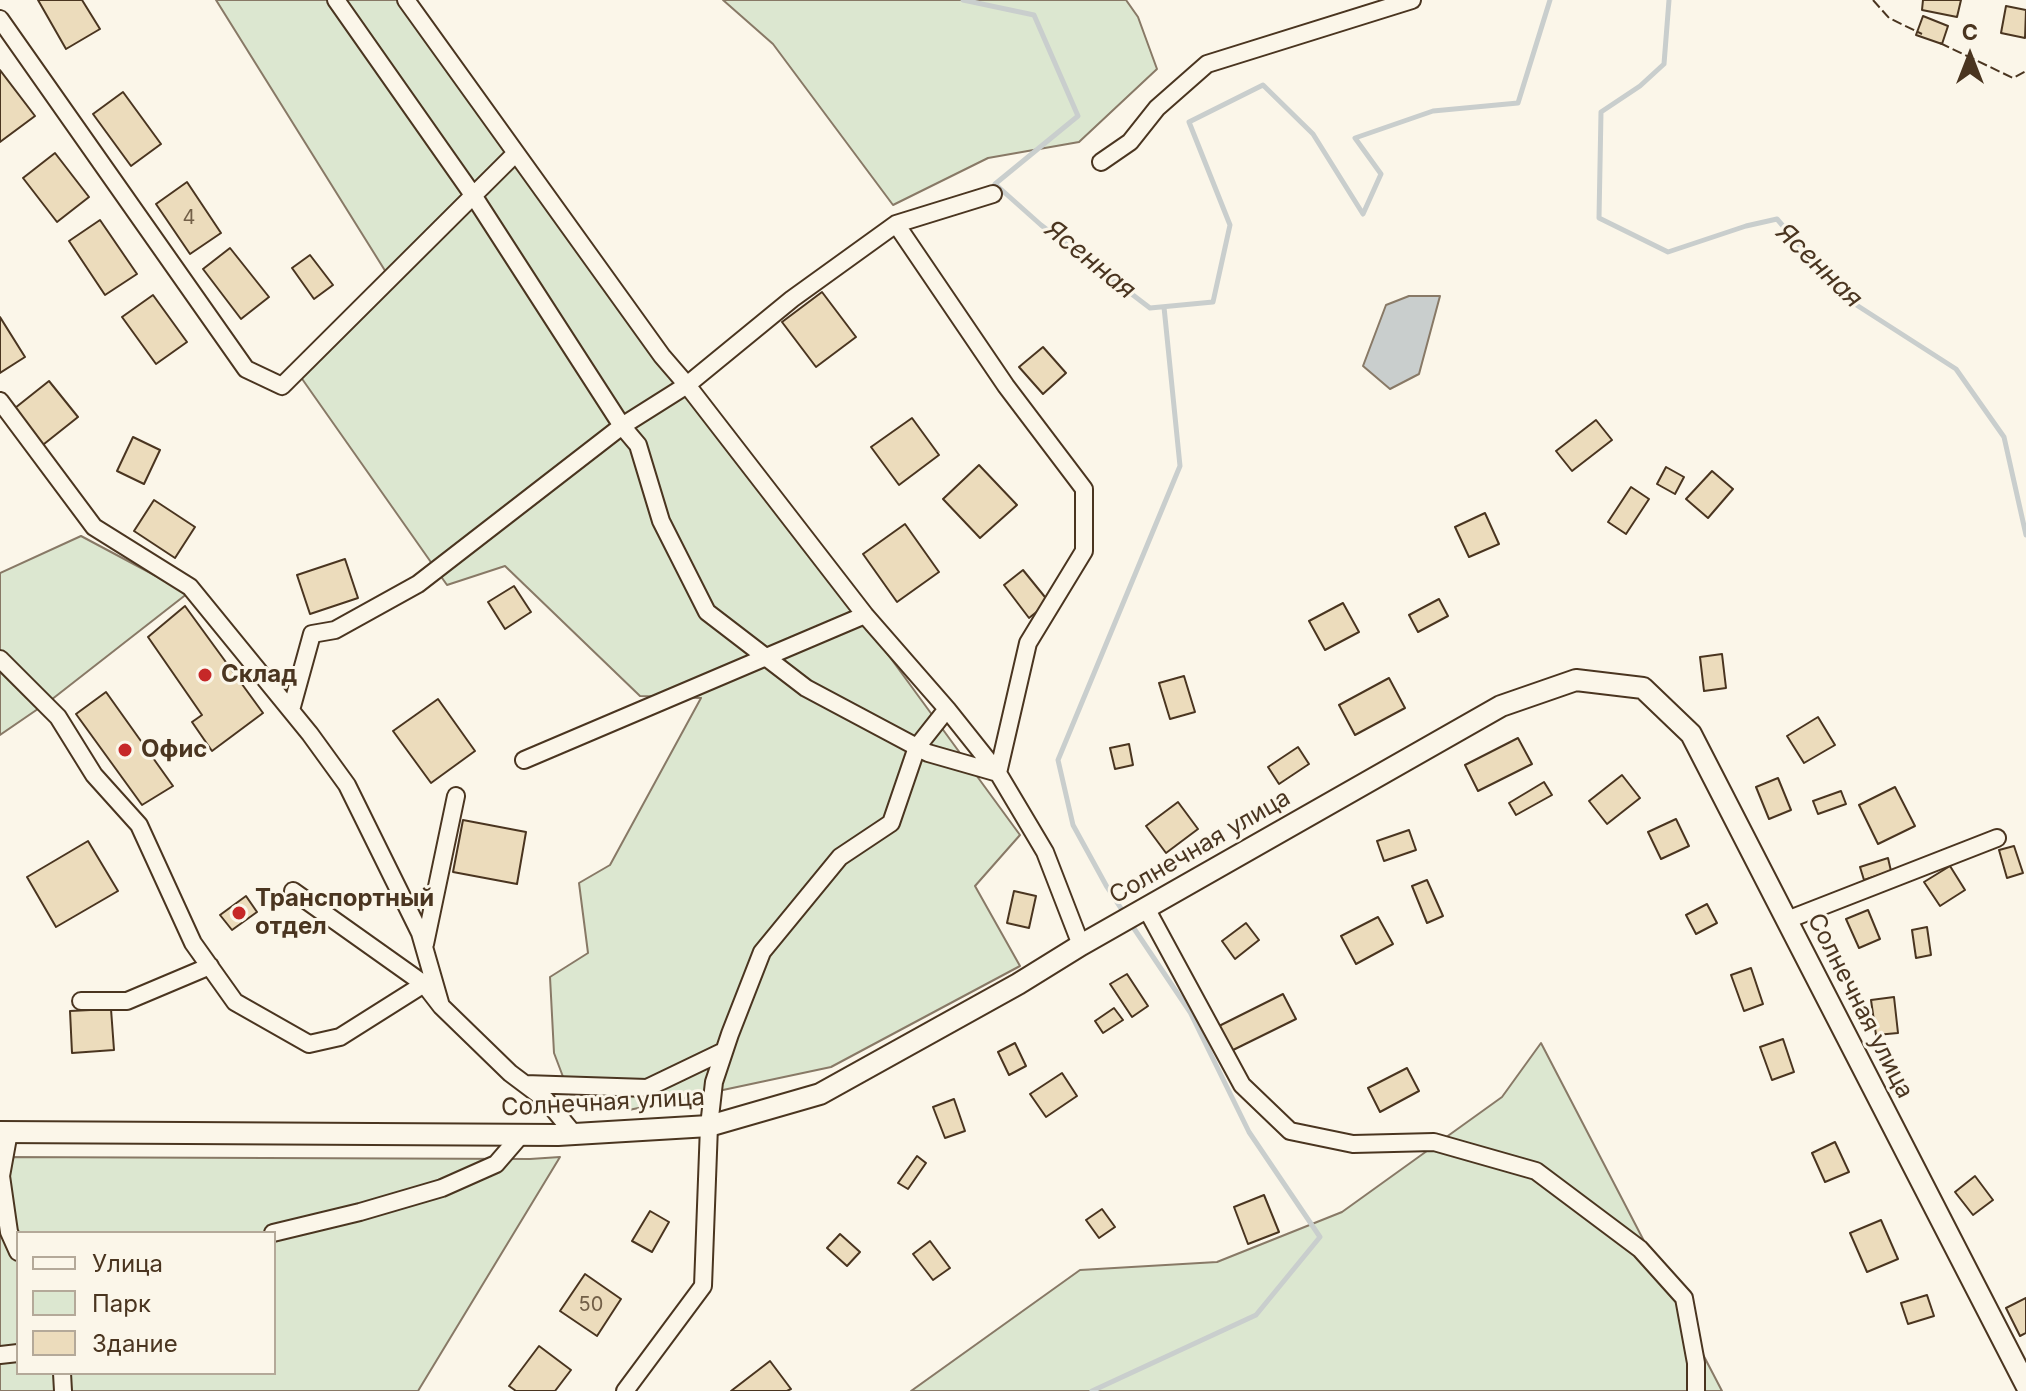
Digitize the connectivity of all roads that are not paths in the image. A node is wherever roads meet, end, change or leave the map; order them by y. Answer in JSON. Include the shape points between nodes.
{"nodes":[{"id":1,"x":336,"y":0,"type":"edge"},
{"id":2,"x":406,"y":0,"type":"edge"},
{"id":3,"x":1375,"y":0,"type":"edge"},
{"id":4,"x":1412,"y":0,"type":"edge"},
{"id":5,"x":0,"y":19,"type":"edge"},
{"id":6,"x":1316,"y":31,"type":"junction"},
{"id":7,"x":516,"y":153,"type":"junction"},
{"id":8,"x":1101,"y":162,"type":"dead end"},
{"id":9,"x":993,"y":194,"type":"dead end"},
{"id":10,"x":473,"y":195,"type":"junction"},
{"id":11,"x":896,"y":224,"type":"junction"},
{"id":12,"x":687,"y":385,"type":"junction"},
{"id":13,"x":0,"y":401,"type":"edge"},
{"id":14,"x":622,"y":426,"type":"junction"},
{"id":15,"x":865,"y":615,"type":"junction"},
{"id":16,"x":767,"y":658,"type":"junction"},
{"id":17,"x":0,"y":659,"type":"edge"},
{"id":18,"x":947,"y":709,"type":"junction"},
{"id":19,"x":291,"y":710,"type":"junction"},
{"id":20,"x":917,"y":747,"type":"junction"},
{"id":21,"x":524,"y":760,"type":"dead end"},
{"id":22,"x":998,"y":773,"type":"junction"},
{"id":23,"x":456,"y":796,"type":"dead end"},
{"id":24,"x":1997,"y":838,"type":"dead end"},
{"id":25,"x":293,"y":891,"type":"dead end"},
{"id":26,"x":1146,"y":908,"type":"junction"},
{"id":27,"x":1787,"y":920,"type":"junction"},
{"id":28,"x":1081,"y":945,"type":"junction"},
{"id":29,"x":424,"y":946,"type":"junction"},
{"id":30,"x":210,"y":966,"type":"junction"},
{"id":31,"x":424,"y":984,"type":"junction"},
{"id":32,"x":81,"y":1001,"type":"dead end"},
{"id":33,"x":441,"y":1006,"type":"junction"},
{"id":34,"x":724,"y":1051,"type":"junction"},
{"id":35,"x":525,"y":1084,"type":"junction"},
{"id":36,"x":709,"y":1126,"type":"junction"},
{"id":37,"x":4,"y":1132,"type":"edge"},
{"id":38,"x":574,"y":1134,"type":"junction"},
{"id":39,"x":521,"y":1135,"type":"junction"},
{"id":40,"x":276,"y":1232,"type":"edge"},
{"id":41,"x":16,"y":1248,"type":"edge"},
{"id":42,"x":2026,"y":1385,"type":"edge"},
{"id":43,"x":625,"y":1391,"type":"edge"},
{"id":44,"x":1696,"y":1391,"type":"edge"}],
"edges":[{"from":1,"to":10,"type":"street"},
{"from":2,"to":7,"type":"street"},
{"from":3,"to":6,"type":"street"},
{"from":4,"to":6,"type":"street"},
{"from":5,"to":10,"type":"street","via":[[246,369],[282,386]]},
{"from":6,"to":8,"type":"street","via":[[1207,64],[1157,108],[1130,142]]},
{"from":7,"to":10,"type":"street"},
{"from":7,"to":12,"type":"street"},
{"from":9,"to":11,"type":"street"},
{"from":10,"to":14,"type":"street"},
{"from":11,"to":12,"type":"street","via":[[792,299]]},
{"from":11,"to":22,"type":"street","via":[[1006,386],[1084,489],[1084,551],[1028,643]]},
{"from":12,"to":14,"type":"street"},
{"from":12,"to":15,"type":"street"},
{"from":13,"to":19,"type":"street","via":[[94,527],[190,587]]},
{"from":14,"to":16,"type":"street","via":[[638,445],[661,521],[707,612]]},
{"from":14,"to":19,"type":"street","via":[[418,584],[335,630],[312,634]]},
{"from":15,"to":16,"type":"street"},
{"from":15,"to":18,"type":"street"},
{"from":16,"to":20,"type":"street","via":[[806,688]]},
{"from":16,"to":21,"type":"street"},
{"from":17,"to":30,"type":"street","via":[[58,717],[94,775],[139,825],[193,943]]},
{"from":18,"to":20,"type":"street"},
{"from":18,"to":22,"type":"street"},
{"from":19,"to":29,"type":"street","via":[[347,785]]},
{"from":20,"to":22,"type":"street"},
{"from":20,"to":34,"type":"street","via":[[891,823],[840,857],[762,952]]},
{"from":22,"to":28,"type":"street","via":[[1045,852]]},
{"from":23,"to":29,"type":"street"},
{"from":24,"to":27,"type":"street"},
{"from":25,"to":31,"type":"street"},
{"from":26,"to":27,"type":"street","name":"Солнечная улица","via":[[1501,706],[1576,680],[1643,688],[1691,734]]},
{"from":26,"to":28,"type":"street","name":"Солнечная улица"},
{"from":26,"to":44,"type":"street","via":[[1242,1085],[1290,1131],[1353,1144],[1434,1142],[1536,1171],[1640,1249],[1684,1298]]},
{"from":27,"to":42,"type":"street","name":"Солнечная улица"},
{"from":28,"to":36,"type":"street","name":"Солнечная улица","via":[[820,1094]]},
{"from":29,"to":33,"type":"street"},
{"from":30,"to":31,"type":"street","via":[[235,1002],[309,1044],[340,1037]]},
{"from":30,"to":32,"type":"street","via":[[127,1001]]},
{"from":31,"to":33,"type":"street"},
{"from":33,"to":35,"type":"street"},
{"from":34,"to":35,"type":"street","via":[[647,1088]]},
{"from":34,"to":36,"type":"street"},
{"from":35,"to":38,"type":"street"},
{"from":36,"to":38,"type":"street","name":"Солнечная улица"},
{"from":36,"to":43,"type":"street","via":[[703,1286]]},
{"from":37,"to":39,"type":"street","name":"Солнечная улица"},
{"from":37,"to":41,"type":"street","via":[[1,1176]]},
{"from":38,"to":39,"type":"street","name":"Солнечная улица"},
{"from":39,"to":40,"type":"street","via":[[496,1164],[442,1188]]}]}
